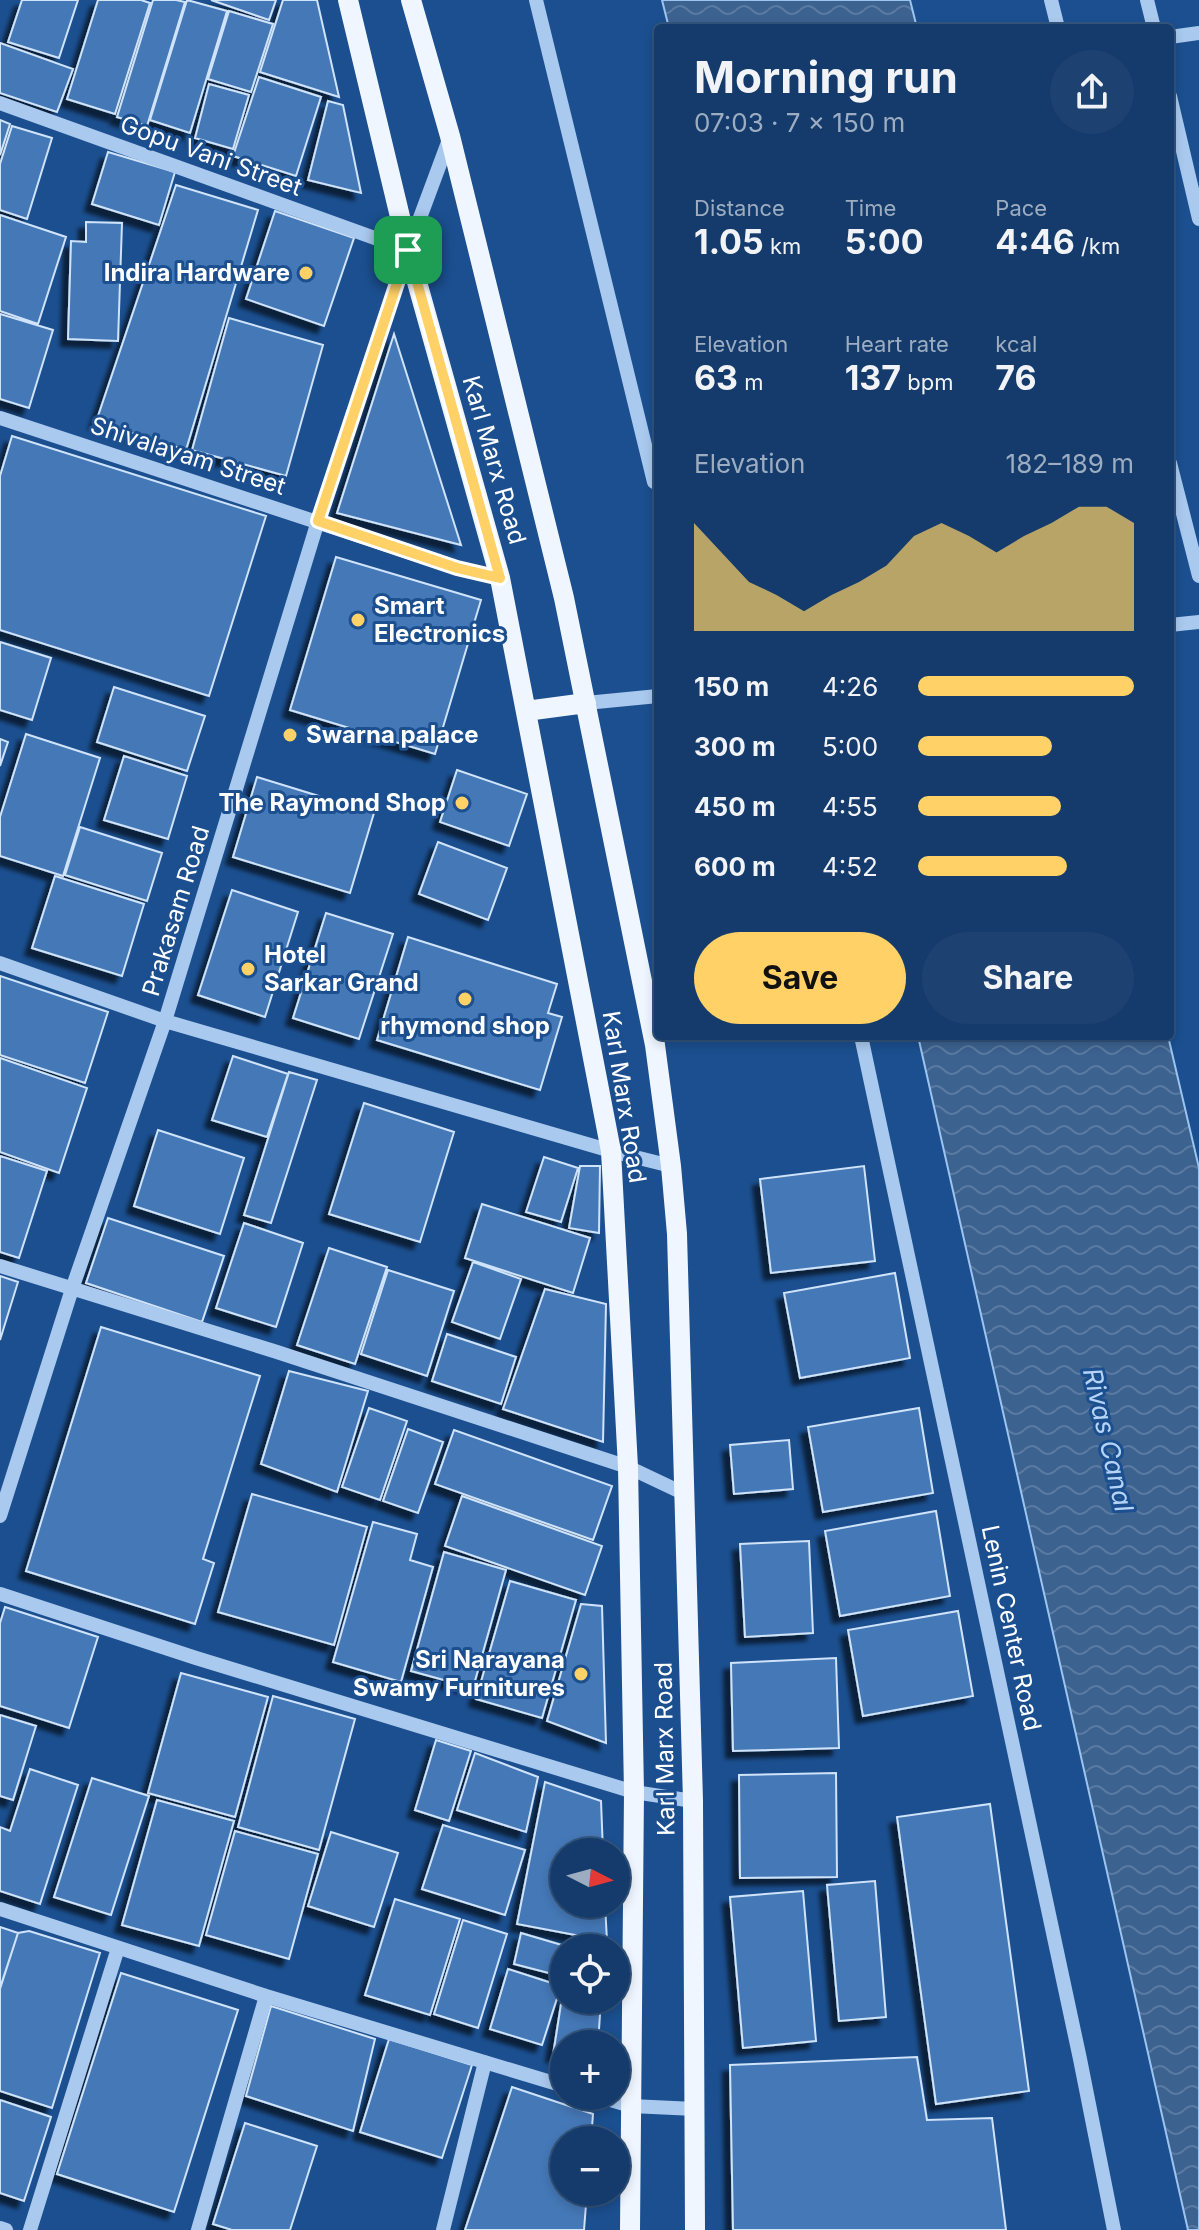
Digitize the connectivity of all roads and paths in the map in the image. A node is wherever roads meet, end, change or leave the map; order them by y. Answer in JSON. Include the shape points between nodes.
{"nodes":[{"id":1,"x":348,"y":0,"type":"edge"},
{"id":2,"x":411,"y":0,"type":"edge"},
{"id":3,"x":536,"y":0,"type":"edge"},
{"id":4,"x":1051,"y":0,"type":"edge"},
{"id":5,"x":1147,"y":0,"type":"edge"},
{"id":6,"x":1057,"y":24,"type":"edge"},
{"id":7,"x":1153,"y":24,"type":"edge"},
{"id":8,"x":1199,"y":33,"type":"edge"},
{"id":9,"x":1174,"y":36,"type":"edge"},
{"id":10,"x":0,"y":103,"type":"edge"},
{"id":11,"x":1174,"y":113,"type":"edge"},
{"id":12,"x":450,"y":136,"type":"junction"},
{"id":13,"x":1199,"y":219,"type":"edge"},
{"id":14,"x":408,"y":250,"type":"junction"},
{"id":15,"x":0,"y":418,"type":"edge"},
{"id":16,"x":1174,"y":479,"type":"edge"},
{"id":17,"x":654,"y":482,"type":"dead end"},
{"id":18,"x":318,"y":521,"type":"junction"},
{"id":19,"x":1199,"y":576,"type":"edge"},
{"id":20,"x":500,"y":578,"type":"junction"},
{"id":21,"x":1199,"y":622,"type":"edge"},
{"id":22,"x":1174,"y":625,"type":"edge"},
{"id":23,"x":654,"y":696,"type":"edge"},
{"id":24,"x":586,"y":703,"type":"junction"},
{"id":25,"x":526,"y":711,"type":"junction"},
{"id":26,"x":0,"y":963,"type":"edge"},
{"id":27,"x":165,"y":1021,"type":"junction"},
{"id":28,"x":862,"y":1040,"type":"edge"},
{"id":29,"x":611,"y":1151,"type":"junction"},
{"id":30,"x":671,"y":1166,"type":"junction"},
{"id":31,"x":0,"y":1266,"type":"edge"},
{"id":32,"x":72,"y":1289,"type":"junction"},
{"id":33,"x":628,"y":1467,"type":"junction"},
{"id":34,"x":685,"y":1494,"type":"junction"},
{"id":35,"x":0,"y":1516,"type":"edge"},
{"id":36,"x":0,"y":1594,"type":"edge"},
{"id":37,"x":634,"y":1792,"type":"junction"},
{"id":38,"x":693,"y":1801,"type":"junction"},
{"id":39,"x":0,"y":1909,"type":"edge"},
{"id":40,"x":118,"y":1948,"type":"junction"},
{"id":41,"x":266,"y":1996,"type":"junction"},
{"id":42,"x":485,"y":2062,"type":"junction"},
{"id":43,"x":550,"y":2082,"type":"edge"},
{"id":44,"x":631,"y":2106,"type":"junction"},
{"id":45,"x":695,"y":2109,"type":"junction"},
{"id":46,"x":0,"y":2228,"type":"edge"},
{"id":47,"x":6,"y":2230,"type":"edge"},
{"id":48,"x":30,"y":2230,"type":"edge"},
{"id":49,"x":198,"y":2230,"type":"edge"},
{"id":50,"x":443,"y":2230,"type":"edge"},
{"id":51,"x":630,"y":2230,"type":"edge"},
{"id":52,"x":695,"y":2230,"type":"edge"},
{"id":53,"x":1114,"y":2230,"type":"edge"}],
"edges":[{"from":1,"to":14,"type":"main road","name":"Karl Marx Road"},
{"from":2,"to":12,"type":"main road","name":"Karl Marx Road"},
{"from":3,"to":17,"type":"street"},
{"from":4,"to":6,"type":"street"},
{"from":5,"to":7,"type":"street"},
{"from":8,"to":9,"type":"street"},
{"from":10,"to":14,"type":"street","name":"Gopu Vani Street"},
{"from":11,"to":13,"type":"street"},
{"from":12,"to":14,"type":"street","name":"Prakasam Road"},
{"from":12,"to":24,"type":"main road","name":"Karl Marx Road"},
{"from":14,"to":18,"type":"street","name":"Prakasam Road"},
{"from":14,"to":20,"type":"main road","name":"Karl Marx Road"},
{"from":15,"to":18,"type":"street","name":"Shivalayam Street"},
{"from":16,"to":19,"type":"street"},
{"from":18,"to":20,"type":"street","name":"Shivalayam Street"},
{"from":18,"to":27,"type":"street","name":"Prakasam Road"},
{"from":20,"to":25,"type":"main road","name":"Karl Marx Road"},
{"from":21,"to":22,"type":"street"},
{"from":23,"to":24,"type":"street"},
{"from":24,"to":25,"type":"main road"},
{"from":24,"to":30,"type":"main road","name":"Karl Marx Road","via":[[655,1045]]},
{"from":25,"to":29,"type":"main road","name":"Karl Marx Road"},
{"from":26,"to":27,"type":"street"},
{"from":27,"to":29,"type":"street"},
{"from":27,"to":32,"type":"street","name":"Prakasam Road"},
{"from":28,"to":53,"type":"street","name":"Lenin Center Road"},
{"from":29,"to":30,"type":"street"},
{"from":29,"to":33,"type":"main road","name":"Karl Marx Road"},
{"from":30,"to":34,"type":"main road","name":"Karl Marx Road"},
{"from":31,"to":32,"type":"street"},
{"from":32,"to":33,"type":"street"},
{"from":32,"to":35,"type":"street","name":"Prakasam Road"},
{"from":33,"to":34,"type":"street"},
{"from":33,"to":37,"type":"main road","name":"Karl Marx Road"},
{"from":34,"to":38,"type":"main road","name":"Karl Marx Road"},
{"from":36,"to":37,"type":"street"},
{"from":37,"to":38,"type":"street"},
{"from":37,"to":44,"type":"main road","name":"Karl Marx Road"},
{"from":38,"to":45,"type":"main road","name":"Karl Marx Road"},
{"from":39,"to":40,"type":"street"},
{"from":40,"to":41,"type":"street"},
{"from":40,"to":48,"type":"street"},
{"from":41,"to":42,"type":"street"},
{"from":41,"to":49,"type":"street"},
{"from":42,"to":43,"type":"street"},
{"from":42,"to":50,"type":"street"},
{"from":44,"to":45,"type":"street"},
{"from":44,"to":51,"type":"main road","name":"Karl Marx Road"},
{"from":45,"to":52,"type":"main road","name":"Karl Marx Road"},
{"from":46,"to":47,"type":"street"}]}
